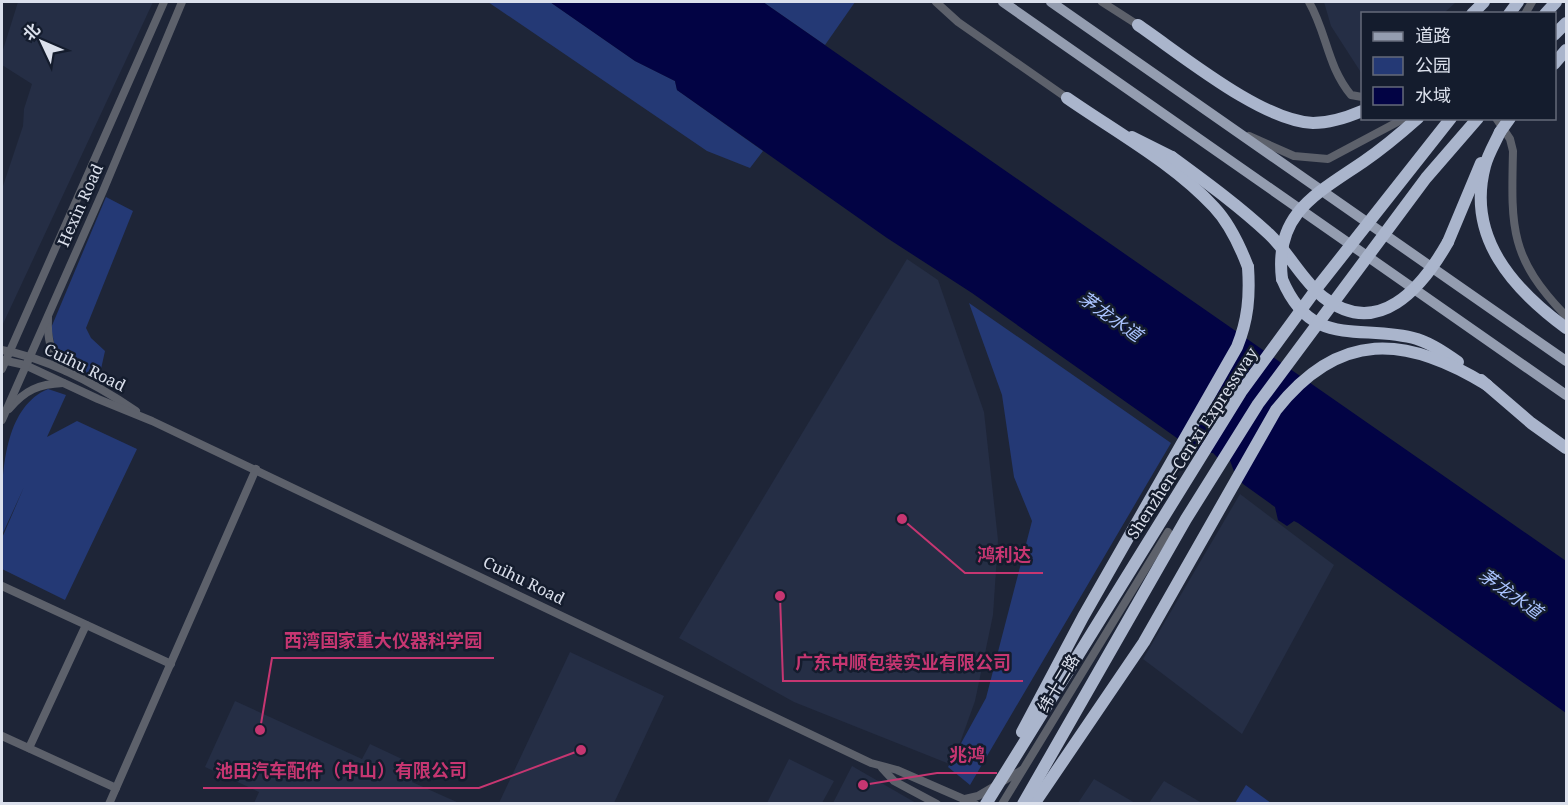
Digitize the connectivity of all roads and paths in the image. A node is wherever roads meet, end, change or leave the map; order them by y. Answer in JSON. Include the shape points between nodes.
{"nodes":[{"id":1,"x":164,"y":2,"type":"edge"},
{"id":2,"x":182,"y":2,"type":"edge"},
{"id":3,"x":936,"y":2,"type":"edge"},
{"id":4,"x":1003,"y":2,"type":"edge"},
{"id":5,"x":1050,"y":2,"type":"edge"},
{"id":6,"x":1102,"y":2,"type":"edge"},
{"id":7,"x":1309,"y":2,"type":"edge"},
{"id":8,"x":1138,"y":25,"type":"joint"},
{"id":9,"x":1566,"y":50,"type":"edge"},
{"id":10,"x":1556,"y":62,"type":"edge"},
{"id":11,"x":1361,"y":97,"type":"edge"},
{"id":12,"x":1067,"y":98,"type":"joint"},
{"id":13,"x":1361,"y":111,"type":"edge"},
{"id":14,"x":1401,"y":120,"type":"edge"},
{"id":15,"x":1416,"y":120,"type":"edge"},
{"id":16,"x":1449,"y":120,"type":"edge"},
{"id":17,"x":1476,"y":120,"type":"edge"},
{"id":18,"x":1497,"y":120,"type":"edge"},
{"id":19,"x":1509,"y":120,"type":"edge"},
{"id":20,"x":1223,"y":123,"type":"junction"},
{"id":21,"x":1109,"y":127,"type":"junction"},
{"id":22,"x":1500,"y":132,"type":"junction"},
{"id":23,"x":48,"y":312,"type":"junction"},
{"id":24,"x":1566,"y":316,"type":"edge"},
{"id":25,"x":1566,"y":328,"type":"edge"},
{"id":26,"x":5,"y":356,"type":"edge"},
{"id":27,"x":1445,"y":358,"type":"junction"},
{"id":28,"x":27,"y":361,"type":"junction"},
{"id":29,"x":1566,"y":361,"type":"edge"},
{"id":30,"x":2,"y":369,"type":"edge"},
{"id":31,"x":68,"y":373,"type":"junction"},
{"id":32,"x":64,"y":383,"type":"junction"},
{"id":33,"x":1566,"y":394,"type":"edge"},
{"id":34,"x":2,"y":418,"type":"edge"},
{"id":35,"x":152,"y":421,"type":"junction"},
{"id":36,"x":1566,"y":448,"type":"edge"},
{"id":37,"x":256,"y":470,"type":"junction"},
{"id":38,"x":1168,"y":532,"type":"dead end"},
{"id":39,"x":1139,"y":578,"type":"junction"},
{"id":40,"x":2,"y":586,"type":"edge"},
{"id":41,"x":86,"y":625,"type":"junction"},
{"id":42,"x":171,"y":664,"type":"junction"},
{"id":43,"x":2,"y":736,"type":"edge"},
{"id":44,"x":29,"y":748,"type":"junction"},
{"id":45,"x":1052,"y":752,"type":"junction"},
{"id":46,"x":882,"y":768,"type":"junction"},
{"id":47,"x":1023,"y":770,"type":"junction"},
{"id":48,"x":116,"y":788,"type":"junction"},
{"id":49,"x":965,"y":799,"type":"junction"},
{"id":50,"x":109,"y":804,"type":"edge"},
{"id":51,"x":937,"y":804,"type":"edge"},
{"id":52,"x":975,"y":804,"type":"edge"},
{"id":53,"x":985,"y":804,"type":"edge"},
{"id":54,"x":1002,"y":804,"type":"edge"},
{"id":55,"x":1022,"y":804,"type":"edge"},
{"id":56,"x":1033,"y":804,"type":"edge"}],
"edges":[{"from":1,"to":26,"type":"street","name":"Hexin Road"},
{"from":2,"to":23,"type":"street","name":"Hexin Road"},
{"from":3,"to":12,"type":"street","via":[[958,22]]},
{"from":4,"to":33,"type":"main road"},
{"from":5,"to":20,"type":"main road"},
{"from":6,"to":8,"type":"street"},
{"from":7,"to":11,"type":"street","via":[[1332,66],[1351,95]]},
{"from":8,"to":13,"type":"highway","via":[[1279,117],[1314,123]]},
{"from":9,"to":10,"type":"highway"},
{"from":12,"to":21,"type":"highway"},
{"from":14,"to":20,"type":"street","via":[[1328,159],[1294,156]]},
{"from":15,"to":27,"type":"highway","bridge":true,"via":[[1311,198],[1296,215],[1284,236],[1282,279],[1305,315],[1324,326],[1343,332],[1417,339]]},
{"from":16,"to":53,"type":"highway","name":"Shenzhen–Cen'xi Expressway","bridge":true,"via":[[1327,275],[1241,393]]},
{"from":17,"to":55,"type":"highway","bridge":true,"via":[[1426,178],[1258,405],[1186,519]]},
{"from":18,"to":24,"type":"street","via":[[1510,139],[1513,152],[1514,233],[1540,289]]},
{"from":19,"to":22,"type":"highway","bridge":true},
{"from":20,"to":29,"type":"main road"},
{"from":21,"to":22,"type":"highway","bridge":true,"via":[[1154,146],[1215,189],[1271,236],[1322,296],[1339,307],[1358,312],[1381,311],[1403,301],[1435,266],[1475,176]]},
{"from":21,"to":53,"type":"highway","bridge":true,"via":[[1179,176],[1215,208],[1248,267],[1251,297],[1245,328],[1227,367],[1083,617]]},
{"from":22,"to":25,"type":"highway","via":[[1485,163],[1482,221],[1494,255],[1506,272]]},
{"from":23,"to":28,"type":"street","name":"Hexin Road"},
{"from":23,"to":31,"type":"street","via":[[52,351]]},
{"from":26,"to":28,"type":"street","name":"Cuihu Road"},
{"from":26,"to":30,"type":"street","name":"Hexin Road"},
{"from":27,"to":36,"type":"highway","via":[[1487,385]]},
{"from":27,"to":56,"type":"highway","via":[[1390,348],[1364,350],[1316,369],[1294,386],[1276,410],[1144,642]]},
{"from":28,"to":31,"type":"street","name":"Cuihu Road"},
{"from":28,"to":32,"type":"street","name":"Cuihu Road"},
{"from":28,"to":34,"type":"street","name":"Hexin Road"},
{"from":31,"to":35,"type":"street","name":"Cuihu Road","via":[[102,388]]},
{"from":32,"to":34,"type":"street","via":[[44,385],[21,395]]},
{"from":32,"to":35,"type":"street","name":"Cuihu Road"},
{"from":35,"to":37,"type":"street","name":"Cuihu Road"},
{"from":37,"to":42,"type":"street"},
{"from":37,"to":46,"type":"street","name":"Cuihu Road"},
{"from":38,"to":39,"type":"street","name":"纬十二路"},
{"from":39,"to":45,"type":"street","via":[[1152,587]]},
{"from":39,"to":47,"type":"street","name":"纬十二路"},
{"from":40,"to":41,"type":"street"},
{"from":41,"to":42,"type":"street"},
{"from":41,"to":44,"type":"street"},
{"from":42,"to":48,"type":"street"},
{"from":43,"to":44,"type":"street"},
{"from":44,"to":48,"type":"street"},
{"from":45,"to":55,"type":"street"},
{"from":45,"to":56,"type":"street"},
{"from":46,"to":49,"type":"street","name":"Cuihu Road","via":[[897,770]]},
{"from":46,"to":51,"type":"street","name":"Cuihu Road","via":[[894,781]]},
{"from":47,"to":49,"type":"street","via":[[978,796]]},
{"from":47,"to":54,"type":"street","name":"纬十二路"},
{"from":48,"to":50,"type":"street"},
{"from":49,"to":52,"type":"street","name":"Cuihu Road"}]}
